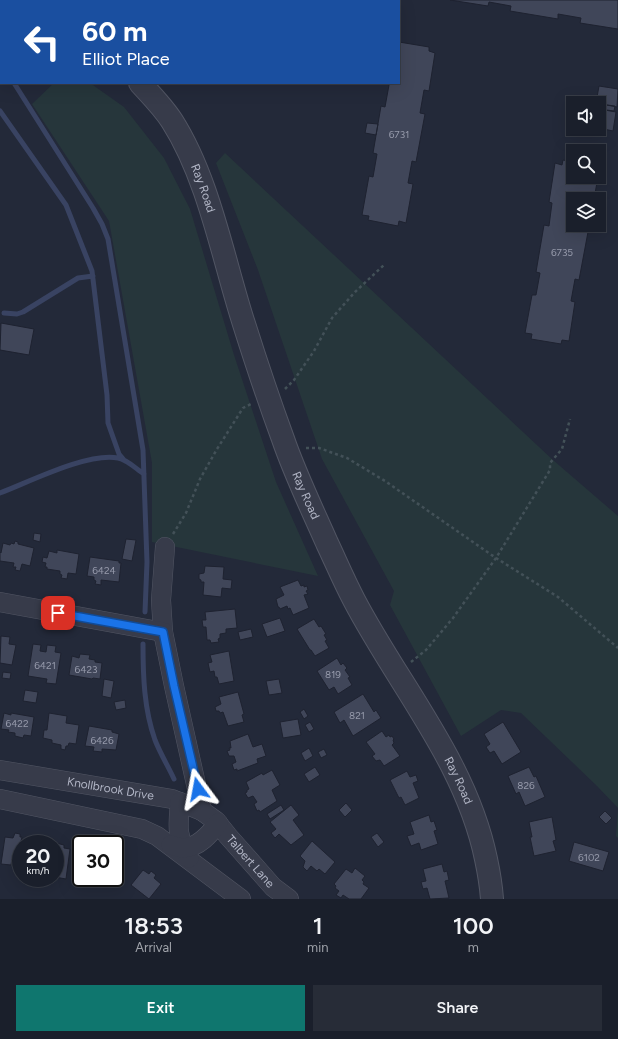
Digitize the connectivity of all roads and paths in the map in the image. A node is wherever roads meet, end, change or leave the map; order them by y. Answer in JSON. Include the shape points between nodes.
{"nodes":[{"id":1,"x":141,"y":84,"type":"edge"},
{"id":2,"x":385,"y":264,"type":"dead end"},
{"id":3,"x":283,"y":391,"type":"dead end"},
{"id":4,"x":253,"y":403,"type":"dead end"},
{"id":5,"x":570,"y":419,"type":"dead end"},
{"id":6,"x":287,"y":450,"type":"junction"},
{"id":7,"x":165,"y":547,"type":"joint"},
{"id":8,"x":496,"y":558,"type":"junction"},
{"id":9,"x":0,"y":602,"type":"edge"},
{"id":10,"x":163,"y":632,"type":"junction"},
{"id":11,"x":618,"y":648,"type":"edge"},
{"id":12,"x":396,"y":671,"type":"junction"},
{"id":13,"x":0,"y":770,"type":"edge"},
{"id":14,"x":0,"y":799,"type":"edge"},
{"id":15,"x":180,"y":802,"type":"junction"},
{"id":16,"x":212,"y":818,"type":"junction"},
{"id":17,"x":185,"y":855,"type":"junction"},
{"id":18,"x":241,"y":899,"type":"edge"},
{"id":19,"x":289,"y":899,"type":"edge"},
{"id":20,"x":492,"y":899,"type":"edge"}],
"edges":[{"from":1,"to":6,"type":"street","name":"Ray Road","via":[[171,120],[198,177],[220,241],[243,323]]},
{"from":2,"to":3,"type":"path","via":[[332,318],[314,351]]},
{"from":4,"to":7,"type":"path","via":[[243,408],[217,449],[200,479],[186,513]]},
{"from":5,"to":8,"type":"path","via":[[562,449],[550,463],[550,470]]},
{"from":6,"to":8,"type":"path","via":[[319,448],[347,458],[385,481]]},
{"from":6,"to":12,"type":"street","name":"Ray Road","via":[[354,600]]},
{"from":7,"to":10,"type":"street","name":"Talbert Lane","via":[[161,600]]},
{"from":8,"to":11,"type":"path","via":[[558,597]]},
{"from":8,"to":12,"type":"path","via":[[453,618],[426,650]]},
{"from":9,"to":10,"type":"street"},
{"from":10,"to":16,"type":"street","name":"Talbert Lane","via":[[174,686]]},
{"from":12,"to":20,"type":"street","name":"Ray Road","via":[[447,755],[463,787],[482,841],[492,886]]},
{"from":13,"to":15,"type":"street","name":"Knollbrook Drive"},
{"from":14,"to":17,"type":"street","via":[[142,829]]},
{"from":15,"to":16,"type":"street","name":"Knollbrook Drive"},
{"from":15,"to":17,"type":"street","via":[[179,836]]},
{"from":16,"to":17,"type":"street","via":[[209,835]]},
{"from":16,"to":19,"type":"street","name":"Talbert Lane","via":[[273,887]]},
{"from":17,"to":18,"type":"street"}]}
